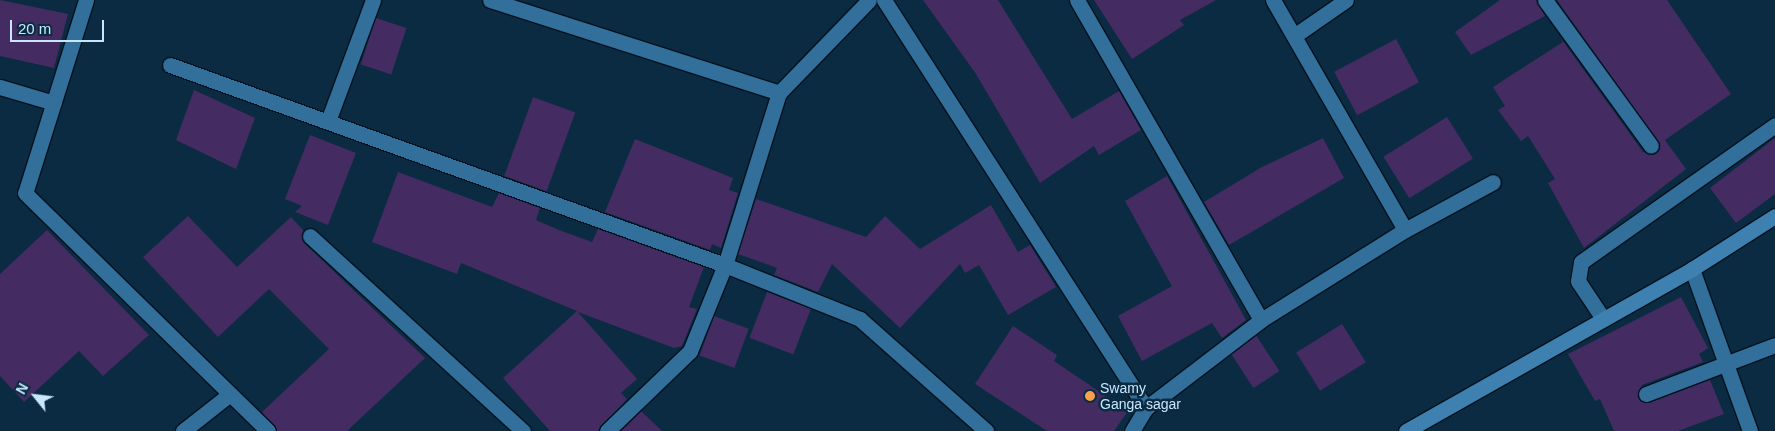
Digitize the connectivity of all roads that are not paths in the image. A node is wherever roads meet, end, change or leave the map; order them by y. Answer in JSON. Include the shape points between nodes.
{"nodes":[{"id":1,"x":86,"y":0,"type":"edge"},
{"id":2,"x":373,"y":0,"type":"edge"},
{"id":3,"x":490,"y":0,"type":"edge"},
{"id":4,"x":869,"y":0,"type":"edge"},
{"id":5,"x":884,"y":0,"type":"edge"},
{"id":6,"x":1078,"y":0,"type":"edge"},
{"id":7,"x":1274,"y":0,"type":"edge"},
{"id":8,"x":1346,"y":0,"type":"edge"},
{"id":9,"x":1545,"y":0,"type":"edge"},
{"id":10,"x":1294,"y":36,"type":"junction"},
{"id":11,"x":170,"y":64,"type":"dead end"},
{"id":12,"x":0,"y":87,"type":"edge"},
{"id":13,"x":779,"y":93,"type":"junction"},
{"id":14,"x":54,"y":103,"type":"junction"},
{"id":15,"x":328,"y":121,"type":"junction"},
{"id":16,"x":1775,"y":125,"type":"edge"},
{"id":17,"x":1651,"y":146,"type":"dead end"},
{"id":18,"x":1493,"y":182,"type":"dead end"},
{"id":19,"x":1775,"y":216,"type":"edge"},
{"id":20,"x":1405,"y":230,"type":"junction"},
{"id":21,"x":310,"y":236,"type":"dead end"},
{"id":22,"x":725,"y":265,"type":"junction"},
{"id":23,"x":1692,"y":269,"type":"junction"},
{"id":24,"x":1602,"y":317,"type":"junction"},
{"id":25,"x":1260,"y":320,"type":"junction"},
{"id":26,"x":1775,"y":345,"type":"edge"},
{"id":27,"x":1725,"y":361,"type":"junction"},
{"id":28,"x":230,"y":394,"type":"junction"},
{"id":29,"x":1646,"y":394,"type":"dead end"},
{"id":30,"x":1146,"y":408,"type":"junction"},
{"id":31,"x":183,"y":431,"type":"edge"},
{"id":32,"x":268,"y":431,"type":"edge"},
{"id":33,"x":523,"y":431,"type":"edge"},
{"id":34,"x":606,"y":431,"type":"edge"},
{"id":35,"x":986,"y":431,"type":"edge"},
{"id":36,"x":1132,"y":431,"type":"edge"},
{"id":37,"x":1406,"y":431,"type":"edge"},
{"id":38,"x":1750,"y":431,"type":"edge"}],
"edges":[{"from":1,"to":14,"type":"street"},
{"from":2,"to":15,"type":"street"},
{"from":3,"to":13,"type":"street"},
{"from":4,"to":13,"type":"street"},
{"from":5,"to":30,"type":"street"},
{"from":6,"to":25,"type":"street"},
{"from":7,"to":10,"type":"street"},
{"from":8,"to":10,"type":"street"},
{"from":9,"to":17,"type":"street"},
{"from":10,"to":20,"type":"street"},
{"from":11,"to":15,"type":"street"},
{"from":12,"to":14,"type":"street"},
{"from":13,"to":22,"type":"street"},
{"from":14,"to":28,"type":"street","via":[[25,193]]},
{"from":15,"to":22,"type":"street"},
{"from":16,"to":24,"type":"street","via":[[1581,262],[1578,281]]},
{"from":18,"to":20,"type":"street"},
{"from":19,"to":23,"type":"street"},
{"from":20,"to":25,"type":"street"},
{"from":21,"to":33,"type":"street"},
{"from":22,"to":34,"type":"street","via":[[690,351]]},
{"from":22,"to":35,"type":"street","via":[[860,319]]},
{"from":23,"to":24,"type":"street"},
{"from":23,"to":27,"type":"street"},
{"from":24,"to":37,"type":"street"},
{"from":25,"to":30,"type":"street"},
{"from":26,"to":27,"type":"street"},
{"from":27,"to":29,"type":"street"},
{"from":27,"to":38,"type":"street"},
{"from":28,"to":31,"type":"street"},
{"from":28,"to":32,"type":"street"},
{"from":30,"to":36,"type":"street"}]}
